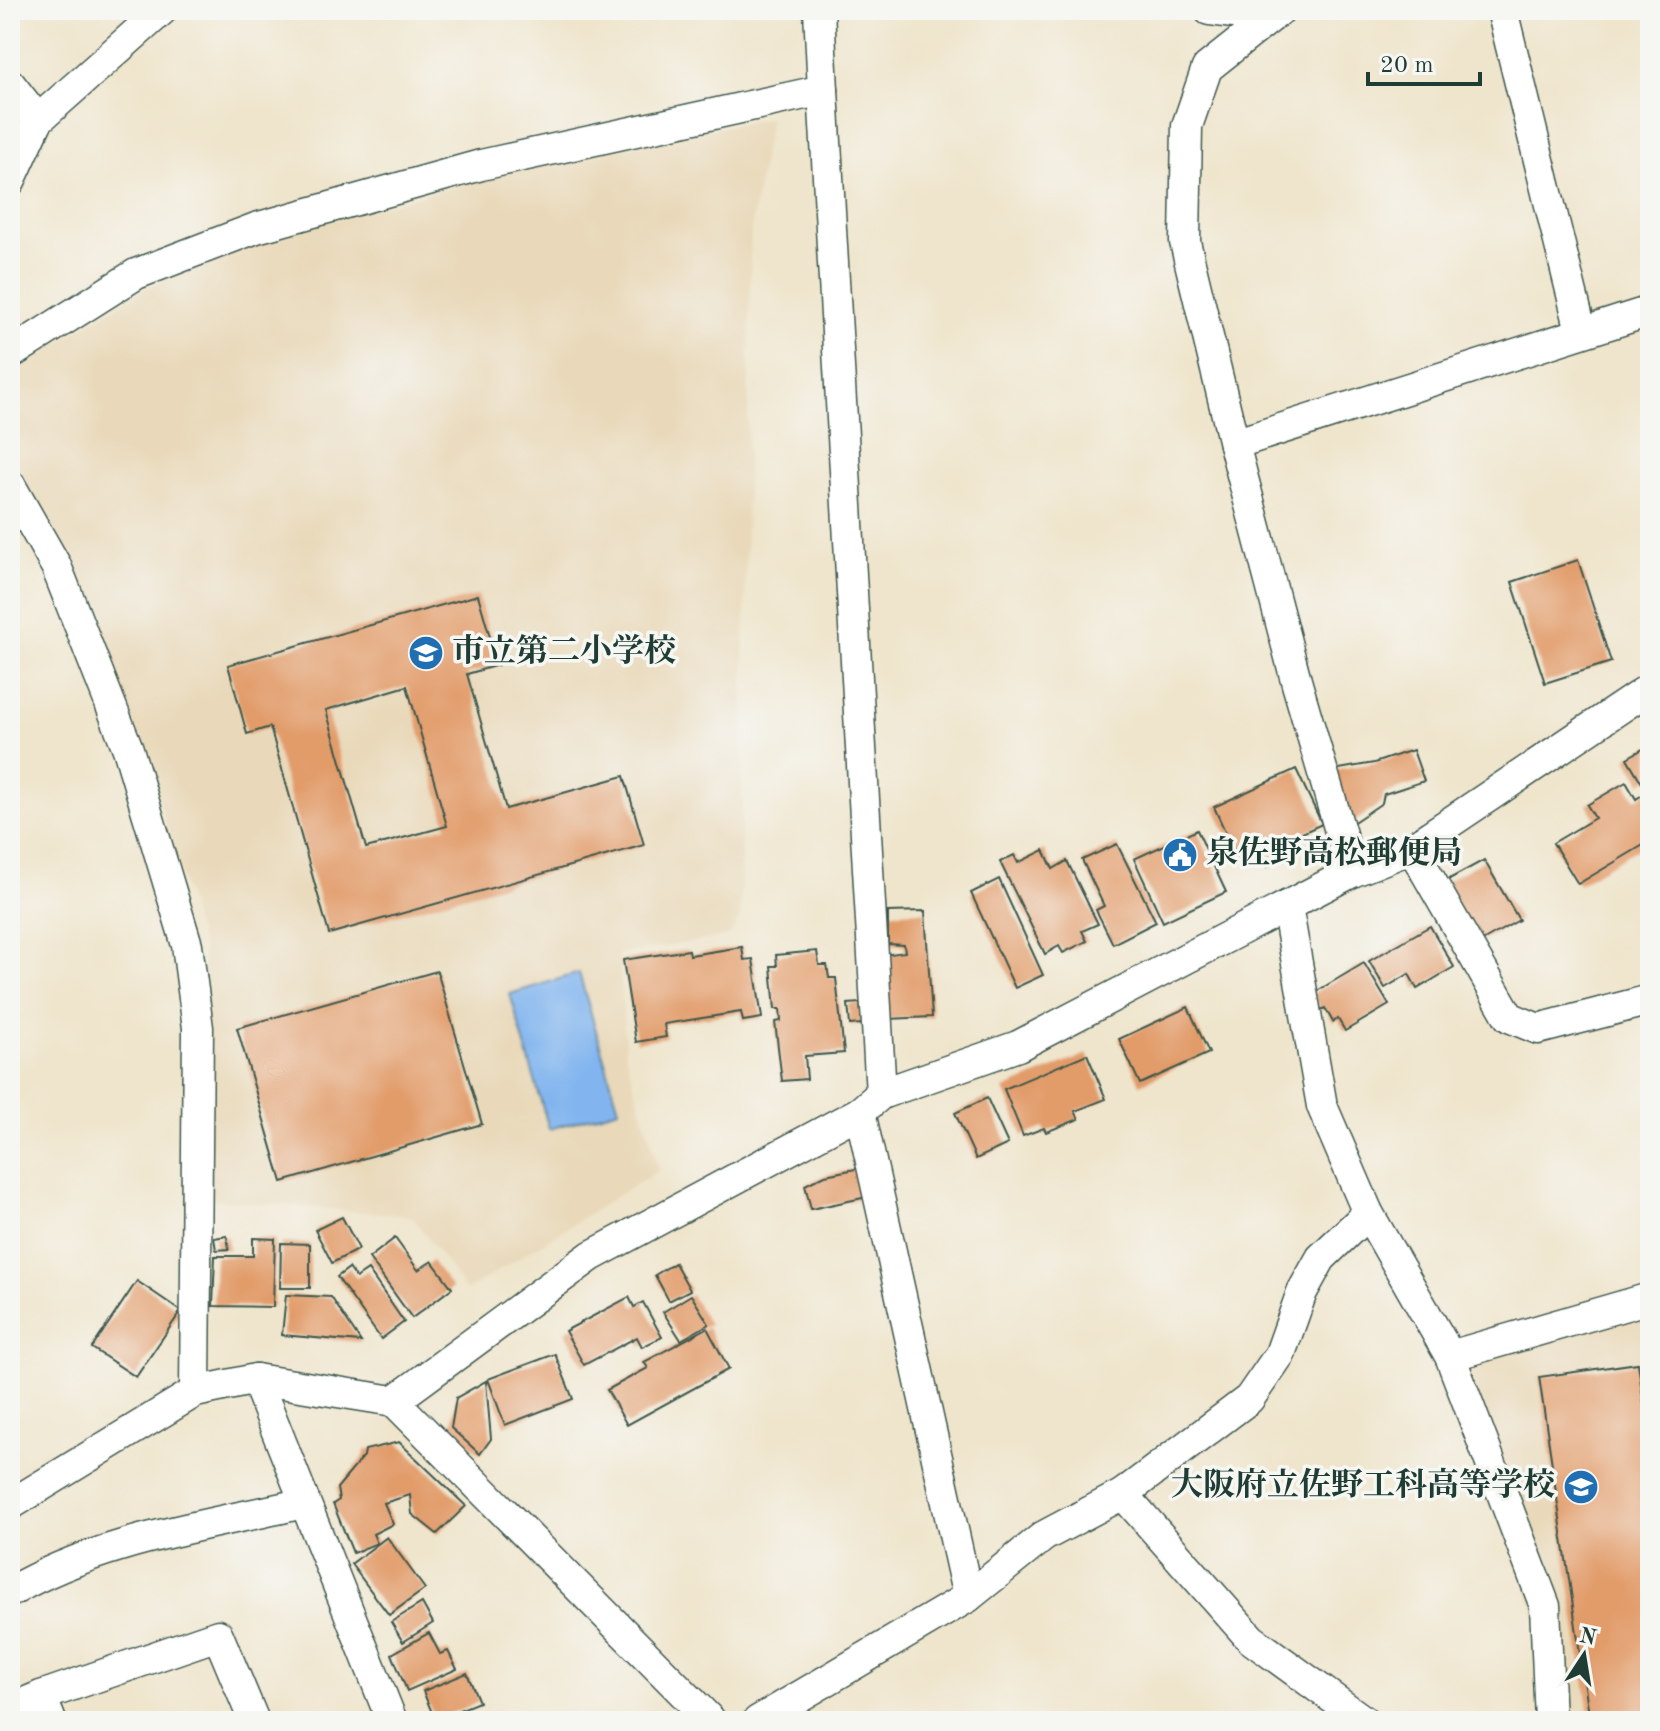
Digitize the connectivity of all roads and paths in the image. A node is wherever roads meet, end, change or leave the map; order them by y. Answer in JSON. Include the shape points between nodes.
{"nodes":[{"id":1,"x":162,"y":10,"type":"edge"},
{"id":2,"x":819,"y":10,"type":"edge"},
{"id":3,"x":1209,"y":10,"type":"edge"},
{"id":4,"x":1502,"y":10,"type":"edge"},
{"id":5,"x":1274,"y":14,"type":"edge"},
{"id":6,"x":10,"y":84,"type":"edge"},
{"id":7,"x":823,"y":90,"type":"junction"},
{"id":8,"x":38,"y":120,"type":"junction"},
{"id":9,"x":10,"y":181,"type":"edge"},
{"id":10,"x":1650,"y":311,"type":"edge"},
{"id":11,"x":1581,"y":331,"type":"junction"},
{"id":12,"x":10,"y":354,"type":"edge"},
{"id":13,"x":1234,"y":444,"type":"junction"},
{"id":14,"x":10,"y":485,"type":"edge"},
{"id":15,"x":1650,"y":688,"type":"edge"},
{"id":16,"x":1412,"y":848,"type":"junction"},
{"id":17,"x":1352,"y":872,"type":"junction"},
{"id":18,"x":1287,"y":906,"type":"junction"},
{"id":19,"x":1650,"y":1000,"type":"edge"},
{"id":20,"x":870,"y":1103,"type":"junction"},
{"id":21,"x":1368,"y":1213,"type":"junction"},
{"id":22,"x":1650,"y":1298,"type":"edge"},
{"id":23,"x":1450,"y":1356,"type":"junction"},
{"id":24,"x":256,"y":1379,"type":"junction"},
{"id":25,"x":195,"y":1392,"type":"junction"},
{"id":26,"x":394,"y":1401,"type":"junction"},
{"id":27,"x":1123,"y":1494,"type":"junction"},
{"id":28,"x":304,"y":1503,"type":"junction"},
{"id":29,"x":10,"y":1505,"type":"edge"},
{"id":30,"x":10,"y":1592,"type":"edge"},
{"id":31,"x":968,"y":1597,"type":"junction"},
{"id":32,"x":46,"y":1708,"type":"edge"},
{"id":33,"x":10,"y":1709,"type":"edge"},
{"id":34,"x":254,"y":1721,"type":"edge"},
{"id":35,"x":392,"y":1721,"type":"edge"},
{"id":36,"x":711,"y":1721,"type":"edge"},
{"id":37,"x":758,"y":1721,"type":"edge"},
{"id":38,"x":1364,"y":1721,"type":"edge"},
{"id":39,"x":1550,"y":1721,"type":"edge"}],
"edges":[{"from":1,"to":8,"type":"street"},
{"from":2,"to":7,"type":"street"},
{"from":3,"to":5,"type":"street"},
{"from":4,"to":11,"type":"street"},
{"from":5,"to":13,"type":"street","via":[[1207,68],[1187,126],[1185,242]]},
{"from":6,"to":8,"type":"street"},
{"from":7,"to":12,"type":"street","via":[[481,165],[256,228],[136,274]]},
{"from":7,"to":20,"type":"street"},
{"from":8,"to":9,"type":"street"},
{"from":10,"to":11,"type":"street"},
{"from":11,"to":13,"type":"street"},
{"from":13,"to":17,"type":"street"},
{"from":14,"to":25,"type":"street","via":[[56,566],[128,749],[187,945],[198,1028]]},
{"from":15,"to":16,"type":"street"},
{"from":16,"to":17,"type":"street"},
{"from":16,"to":19,"type":"street","via":[[1509,1017],[1538,1029]]},
{"from":17,"to":18,"type":"street"},
{"from":18,"to":20,"type":"street","via":[[1018,1046]]},
{"from":18,"to":21,"type":"street","via":[[1322,1106]]},
{"from":20,"to":26,"type":"street","via":[[591,1256]]},
{"from":20,"to":31,"type":"street"},
{"from":21,"to":23,"type":"street"},
{"from":21,"to":27,"type":"street","via":[[1321,1258],[1302,1292],[1280,1354],[1249,1399]]},
{"from":22,"to":23,"type":"street"},
{"from":23,"to":39,"type":"street","via":[[1545,1606]]},
{"from":24,"to":25,"type":"street"},
{"from":24,"to":26,"type":"street"},
{"from":24,"to":28,"type":"street"},
{"from":25,"to":29,"type":"street"},
{"from":26,"to":36,"type":"street"},
{"from":27,"to":31,"type":"street","via":[[1044,1536]]},
{"from":27,"to":38,"type":"street","via":[[1251,1639]]},
{"from":28,"to":30,"type":"street","via":[[96,1552]]},
{"from":28,"to":35,"type":"street"},
{"from":31,"to":37,"type":"street"},
{"from":32,"to":33,"type":"street"},
{"from":32,"to":34,"type":"street","via":[[218,1635]]}]}
